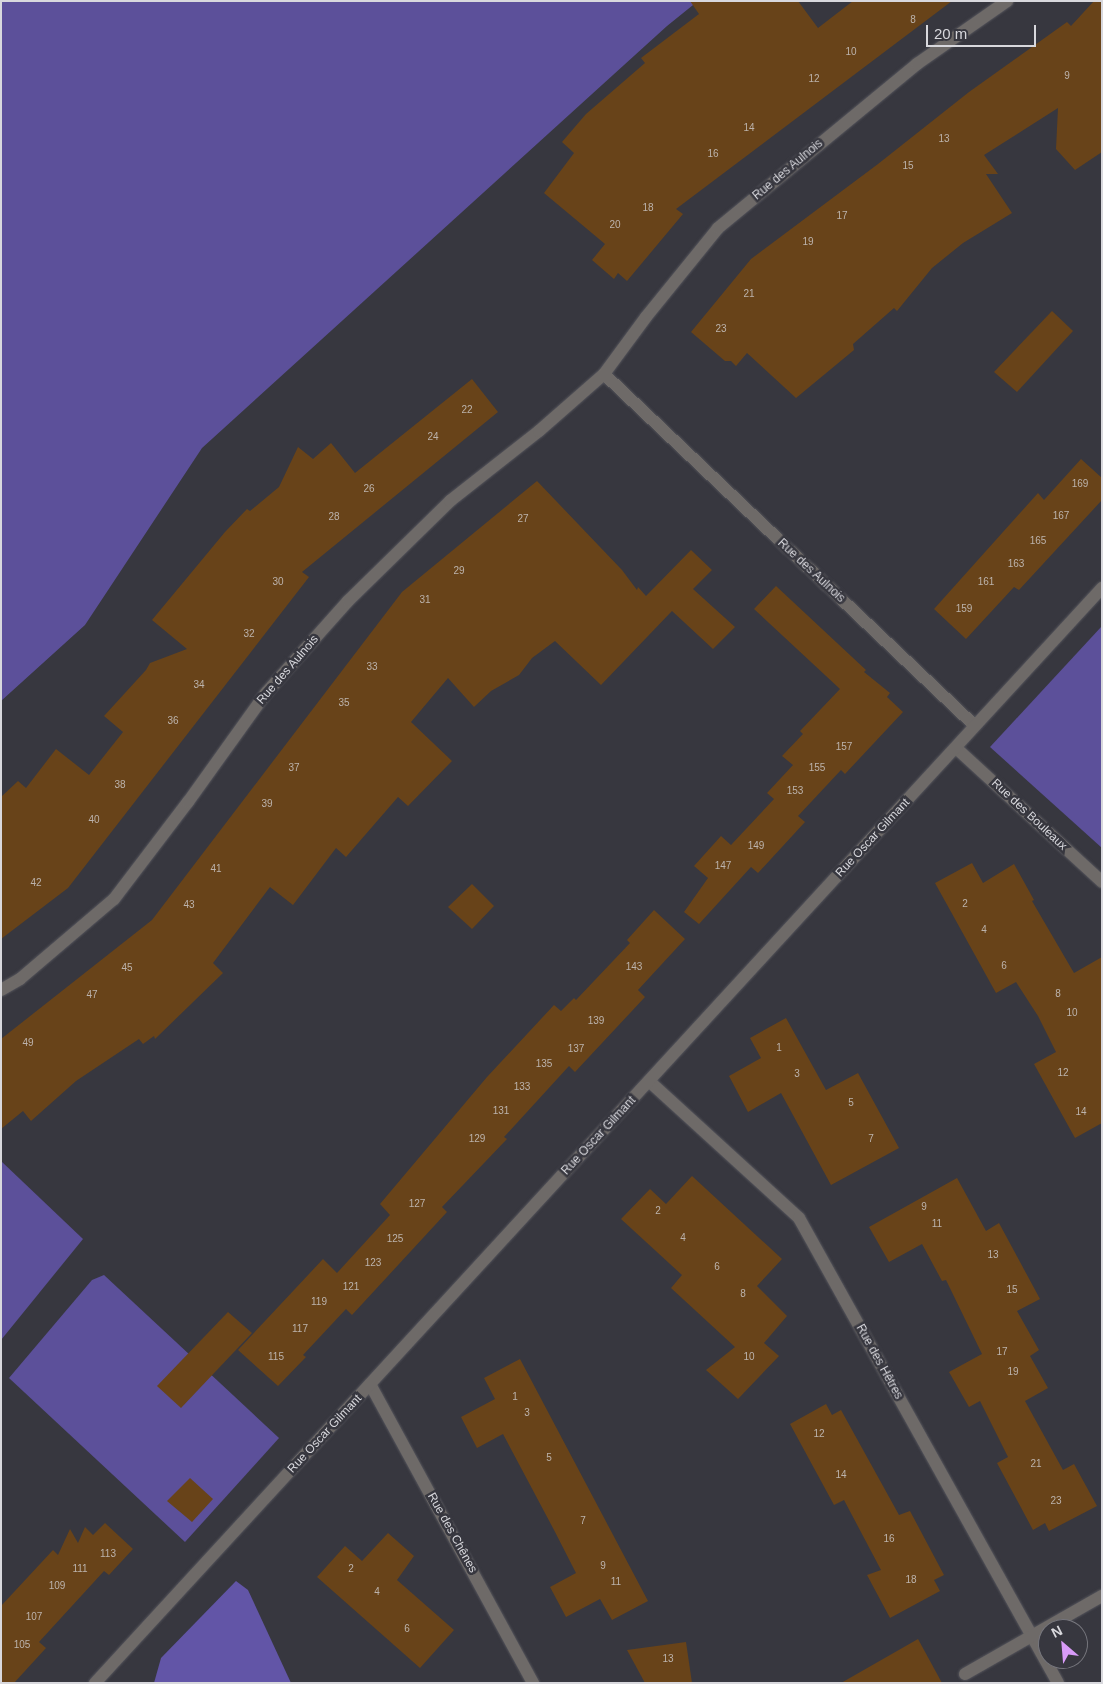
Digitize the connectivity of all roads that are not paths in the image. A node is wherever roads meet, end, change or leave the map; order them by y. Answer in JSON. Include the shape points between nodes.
{"nodes":[{"id":1,"x":1007,"y":1,"type":"edge"},
{"id":2,"x":604,"y":374,"type":"junction"},
{"id":3,"x":1102,"y":588,"type":"edge"},
{"id":4,"x":975,"y":726,"type":"junction"},
{"id":5,"x":956,"y":748,"type":"junction"},
{"id":6,"x":1102,"y":882,"type":"edge"},
{"id":7,"x":1,"y":990,"type":"edge"},
{"id":8,"x":649,"y":1081,"type":"junction"},
{"id":9,"x":370,"y":1384,"type":"junction"},
{"id":10,"x":1102,"y":1596,"type":"edge"},
{"id":11,"x":1032,"y":1636,"type":"junction"},
{"id":12,"x":964,"y":1674,"type":"dead end"},
{"id":13,"x":95,"y":1683,"type":"edge"},
{"id":14,"x":533,"y":1683,"type":"edge"},
{"id":15,"x":1058,"y":1683,"type":"edge"}],
"edges":[{"from":1,"to":2,"type":"street","name":"Rue des Aulnois","via":[[917,64],[718,228]]},
{"from":2,"to":4,"type":"street","name":"Rue des Aulnois"},
{"from":2,"to":7,"type":"street","name":"Rue des Aulnois","via":[[539,431],[450,501],[348,601],[266,693],[114,899],[20,978]]},
{"from":3,"to":4,"type":"street","name":"Rue Oscar Gilmant"},
{"from":4,"to":5,"type":"street","name":"Rue Oscar Gilmant"},
{"from":5,"to":6,"type":"street","name":"Rue des Bouleaux"},
{"from":5,"to":8,"type":"street","name":"Rue Oscar Gilmant"},
{"from":8,"to":9,"type":"street","name":"Rue Oscar Gilmant"},
{"from":8,"to":11,"type":"street","name":"Rue des Hêtres","via":[[799,1218]]},
{"from":9,"to":13,"type":"street","name":"Rue Oscar Gilmant"},
{"from":9,"to":14,"type":"street","name":"Rue des Chênes"},
{"from":10,"to":11,"type":"street"},
{"from":11,"to":12,"type":"street"},
{"from":11,"to":15,"type":"street","name":"Rue des Hêtres"}]}
